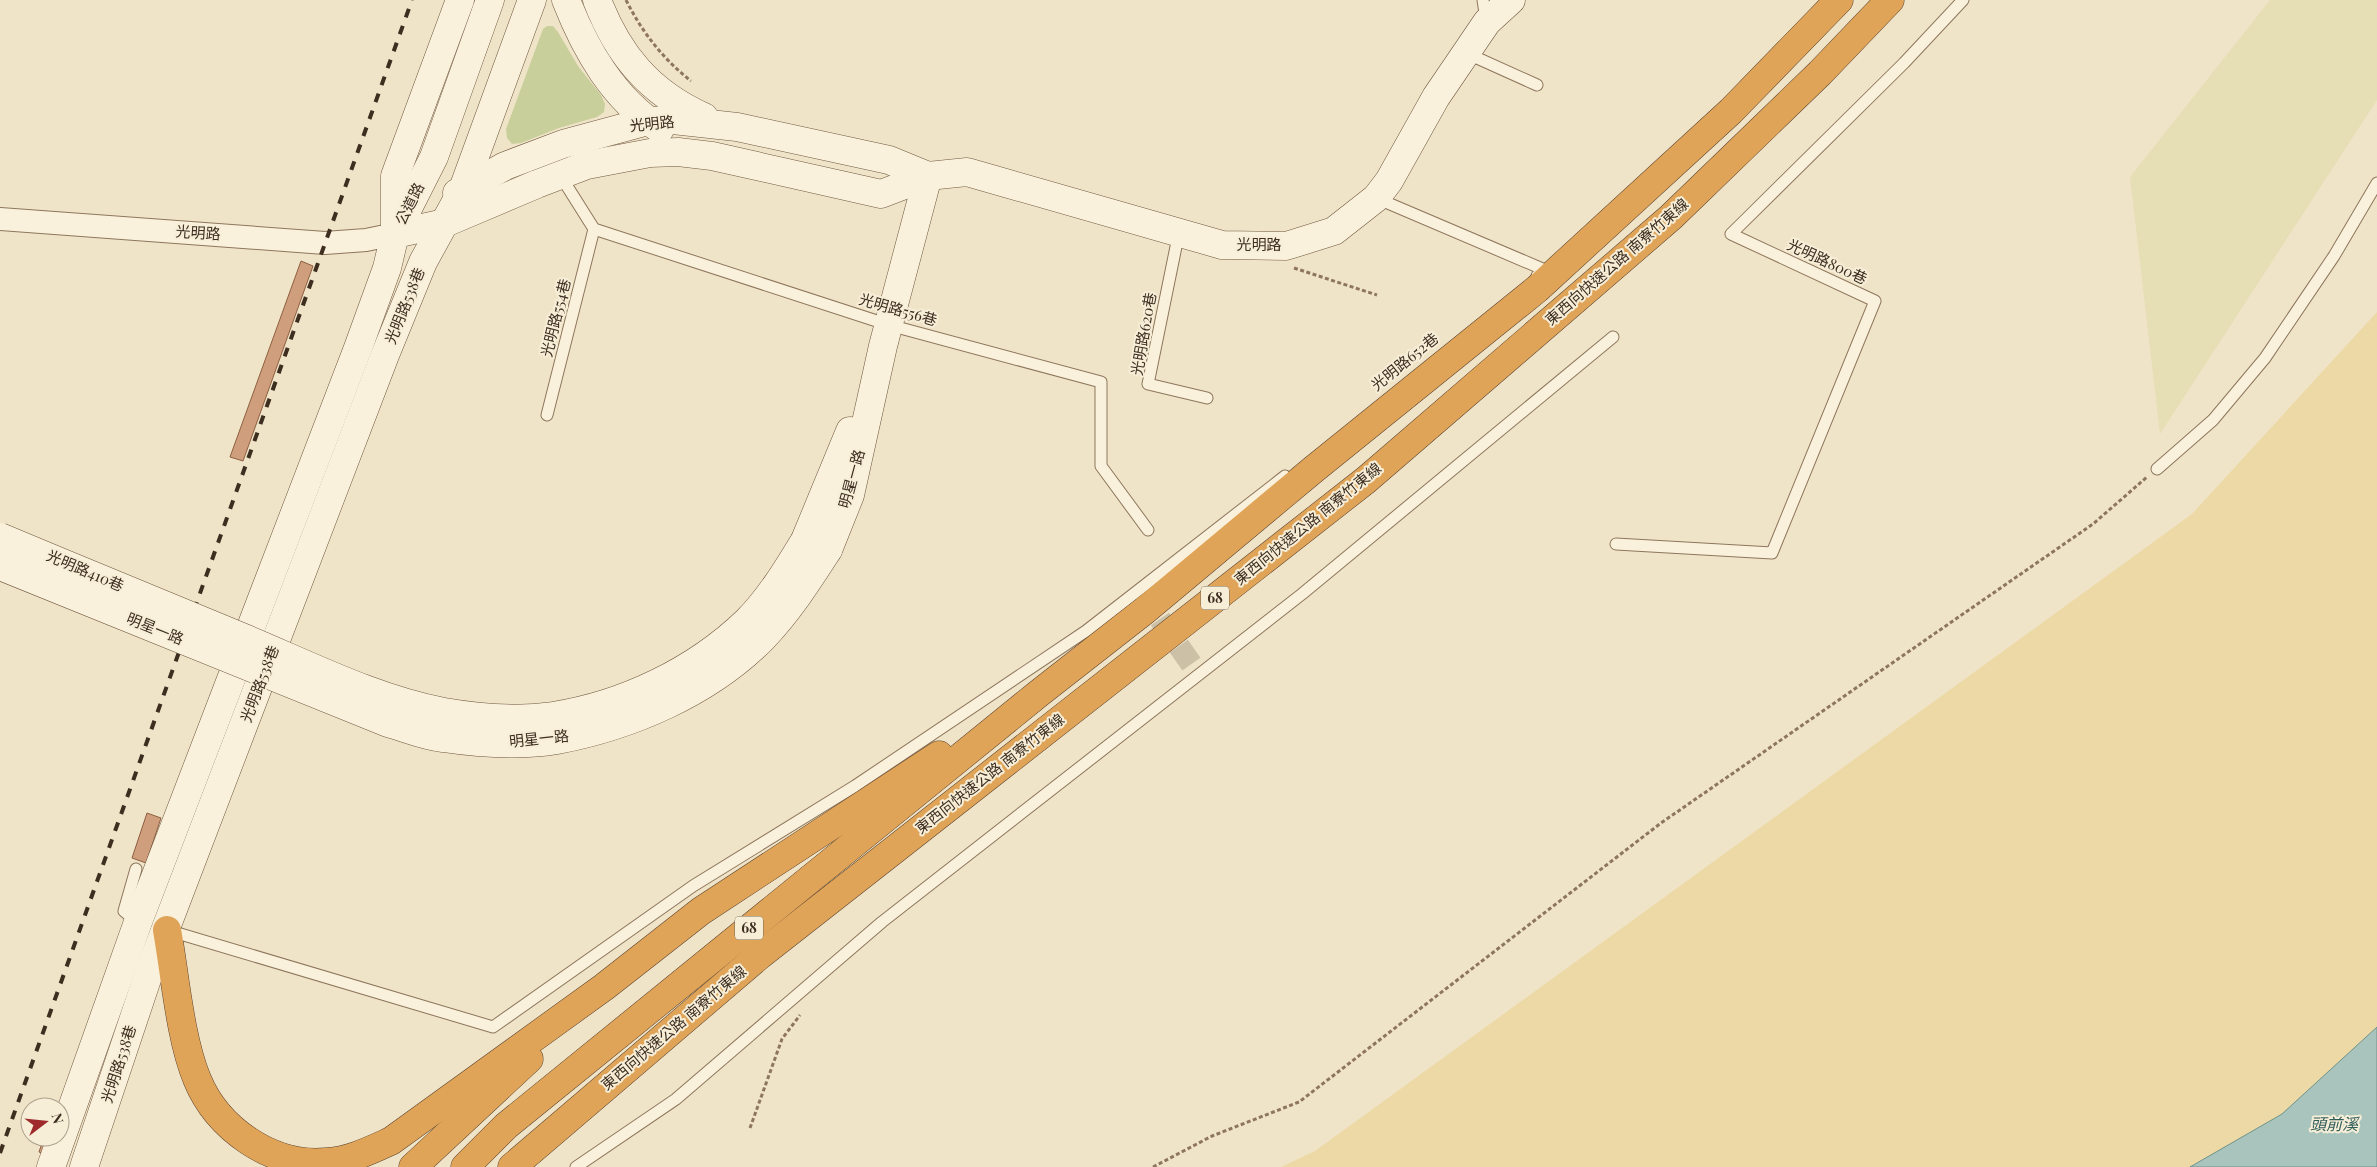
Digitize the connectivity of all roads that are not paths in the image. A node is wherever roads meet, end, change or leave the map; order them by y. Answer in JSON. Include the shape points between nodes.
{"nodes":[{"id":1,"x":460,"y":0,"type":"edge"},
{"id":2,"x":490,"y":0,"type":"edge"},
{"id":3,"x":532,"y":0,"type":"edge"},
{"id":4,"x":566,"y":0,"type":"edge"},
{"id":5,"x":597,"y":0,"type":"edge"},
{"id":6,"x":1511,"y":0,"type":"edge"},
{"id":7,"x":1839,"y":0,"type":"edge"},
{"id":8,"x":1890,"y":0,"type":"edge"},
{"id":9,"x":1963,"y":0,"type":"edge"},
{"id":10,"x":1485,"y":11,"type":"edge"},
{"id":11,"x":1466,"y":53,"type":"junction"},
{"id":12,"x":1537,"y":85,"type":"dead end"},
{"id":13,"x":648,"y":121,"type":"junction"},
{"id":14,"x":737,"y":127,"type":"junction"},
{"id":15,"x":712,"y":156,"type":"junction"},
{"id":16,"x":560,"y":175,"type":"junction"},
{"id":17,"x":928,"y":176,"type":"junction"},
{"id":18,"x":2377,"y":183,"type":"edge"},
{"id":19,"x":1376,"y":198,"type":"junction"},
{"id":20,"x":454,"y":207,"type":"junction"},
{"id":21,"x":0,"y":219,"type":"edge"},
{"id":22,"x":594,"y":229,"type":"junction"},
{"id":23,"x":1179,"y":232,"type":"junction"},
{"id":24,"x":395,"y":234,"type":"junction"},
{"id":25,"x":886,"y":335,"type":"junction"},
{"id":26,"x":1613,"y":337,"type":"dead end"},
{"id":27,"x":1207,"y":398,"type":"dead end"},
{"id":28,"x":547,"y":414,"type":"dead end"},
{"id":29,"x":1325,"y":445,"type":"dead end"},
{"id":30,"x":2157,"y":468,"type":"road end"},
{"id":31,"x":1294,"y":469,"type":"dead end"},
{"id":32,"x":1148,"y":530,"type":"dead end"},
{"id":33,"x":0,"y":537,"type":"edge"},
{"id":34,"x":1616,"y":544,"type":"dead end"},
{"id":35,"x":816,"y":545,"type":"junction"},
{"id":36,"x":0,"y":566,"type":"edge"},
{"id":37,"x":97,"y":592,"type":"dead end"},
{"id":38,"x":159,"y":618,"type":"dead end"},
{"id":39,"x":1038,"y":694,"type":"junction"},
{"id":40,"x":136,"y":868,"type":"dead end"},
{"id":41,"x":138,"y":922,"type":"junction"},
{"id":42,"x":167,"y":930,"type":"junction"},
{"id":43,"x":604,"y":987,"type":"junction"},
{"id":44,"x":513,"y":1166,"type":"edge"},
{"id":45,"x":50,"y":1167,"type":"edge"},
{"id":46,"x":84,"y":1167,"type":"edge"},
{"id":47,"x":413,"y":1167,"type":"edge"},
{"id":48,"x":465,"y":1167,"type":"edge"},
{"id":49,"x":576,"y":1167,"type":"edge"}],
"edges":[{"from":1,"to":24,"type":"street","name":"公道路","via":[[395,176]]},
{"from":2,"to":24,"type":"street","name":"公道路","via":[[434,157]]},
{"from":3,"to":20,"type":"street"},
{"from":4,"to":13,"type":"street","via":[[592,57],[623,97]]},
{"from":5,"to":14,"type":"street","via":[[617,42],[646,79],[673,102],[703,117]]},
{"from":6,"to":10,"type":"street","name":"光明路"},
{"from":7,"to":39,"type":"highway","name":"東西向快速公路 南寮竹東線","number":"68","via":[[1731,111],[1537,289],[1314,469],[1144,612]]},
{"from":8,"to":44,"type":"highway","name":"東西向快速公路 南寮竹東線","number":"68","via":[[1820,73],[1670,217],[1366,480],[760,955]]},
{"from":9,"to":34,"type":"lane","name":"光明路800巷","via":[[1731,234],[1875,301],[1772,553]]},
{"from":10,"to":11,"type":"street","name":"光明路"},
{"from":11,"to":12,"type":"lane"},
{"from":11,"to":19,"type":"street","name":"光明路"},
{"from":13,"to":14,"type":"street","name":"光明路","via":[[672,120]]},
{"from":13,"to":15,"type":"street","via":[[676,140]]},
{"from":13,"to":20,"type":"street","name":"光明路","via":[[589,136],[505,166]]},
{"from":14,"to":17,"type":"street","name":"光明路","via":[[889,160]]},
{"from":15,"to":16,"type":"street","name":"光明路","via":[[650,153],[587,165]]},
{"from":15,"to":17,"type":"street","name":"光明路","via":[[882,194]]},
{"from":16,"to":20,"type":"street","name":"光明路"},
{"from":16,"to":22,"type":"lane"},
{"from":17,"to":23,"type":"street","name":"光明路","via":[[967,172]]},
{"from":17,"to":25,"type":"street","name":"明星一路"},
{"from":18,"to":30,"type":"lane","via":[[2334,256],[2266,358],[2213,420]]},
{"from":19,"to":23,"type":"street","name":"光明路","via":[[1334,231],[1286,246],[1222,245]]},
{"from":19,"to":29,"type":"lane","name":"光明路652巷","via":[[1545,270]]},
{"from":20,"to":24,"type":"street","name":"光明路"},
{"from":20,"to":24,"type":"street","name":"光明路"},
{"from":20,"to":42,"type":"street","name":"光明路538巷","via":[[423,262],[385,355]]},
{"from":21,"to":24,"type":"street","name":"光明路","via":[[326,243]]},
{"from":22,"to":25,"type":"lane","name":"光明路556巷"},
{"from":22,"to":28,"type":"lane","name":"光明路554巷"},
{"from":23,"to":27,"type":"lane","name":"光明路620巷","via":[[1148,384]]},
{"from":24,"to":41,"type":"street","name":"光明路538巷","via":[[387,268],[358,348]]},
{"from":25,"to":32,"type":"lane","name":"光明路556巷","via":[[1101,382],[1101,466]]},
{"from":25,"to":35,"type":"street","name":"明星一路","via":[[850,495]]},
{"from":26,"to":49,"type":"lane","via":[[1302,594],[882,922],[676,1099]]},
{"from":31,"to":42,"type":"lane","via":[[1086,631],[855,786],[693,886],[493,1027]]},
{"from":33,"to":35,"type":"street","name":"明星一路","bridge":true,"via":[[396,700],[444,712],[501,718],[552,716],[611,701],[663,680],[708,654],[747,620]]},
{"from":35,"to":36,"type":"street","name":"明星一路","bridge":true,"via":[[799,595],[762,639],[718,675],[676,700],[618,724],[555,740],[498,743],[441,738],[388,723]]},
{"from":37,"to":38,"type":"lane","name":"光明路410巷"},
{"from":39,"to":43,"type":"highway","via":[[905,776],[701,911]]},
{"from":39,"to":48,"type":"highway","name":"東西向快速公路 南寮竹東線","number":"68","via":[[506,1126]]},
{"from":40,"to":41,"type":"lane","via":[[124,911]]},
{"from":41,"to":42,"type":"lane"},
{"from":41,"to":45,"type":"street","name":"光明路538巷"},
{"from":42,"to":43,"type":"highway","via":[[187,1050],[209,1105],[252,1144],[302,1161],[326,1162],[350,1157],[391,1141]]},
{"from":42,"to":46,"type":"street","name":"光明路538巷","via":[[151,967]]},
{"from":43,"to":47,"type":"highway"}]}
